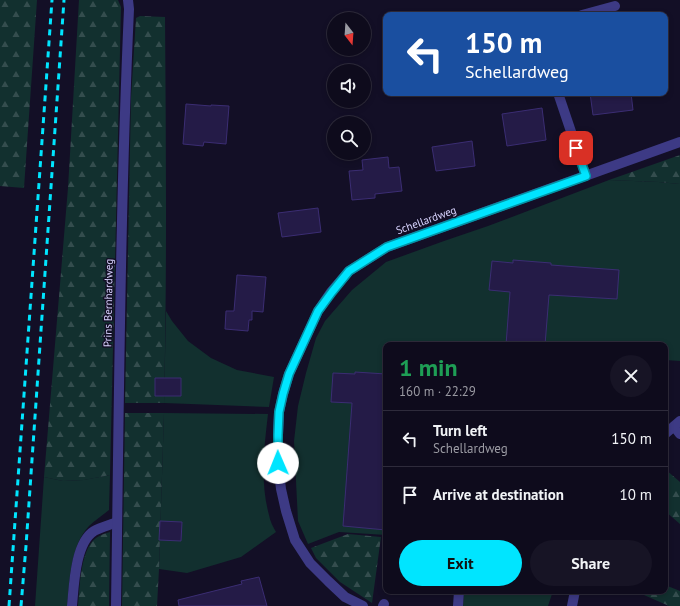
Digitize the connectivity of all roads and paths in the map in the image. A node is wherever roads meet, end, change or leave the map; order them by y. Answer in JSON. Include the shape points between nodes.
{"nodes":[{"id":1,"x":128,"y":0,"type":"edge"},
{"id":2,"x":615,"y":6,"type":"dead end"},
{"id":3,"x":593,"y":12,"type":"edge"},
{"id":4,"x":559,"y":96,"type":"edge"},
{"id":5,"x":680,"y":142,"type":"edge"},
{"id":6,"x":586,"y":176,"type":"junction"},
{"id":7,"x":678,"y":427,"type":"edge"},
{"id":8,"x":668,"y":432,"type":"edge"},
{"id":9,"x":117,"y":522,"type":"junction"},
{"id":10,"x":459,"y":594,"type":"edge"},
{"id":11,"x":574,"y":594,"type":"edge"},
{"id":12,"x":72,"y":606,"type":"edge"},
{"id":13,"x":116,"y":606,"type":"edge"},
{"id":14,"x":363,"y":606,"type":"edge"},
{"id":15,"x":458,"y":606,"type":"edge"},
{"id":16,"x":572,"y":606,"type":"edge"}],
"edges":[{"from":1,"to":9,"type":"street","name":"Prins Bernhardweg"},
{"from":2,"to":3,"type":"street"},
{"from":4,"to":6,"type":"street"},
{"from":5,"to":6,"type":"street","name":"Schellardweg"},
{"from":6,"to":14,"type":"street","name":"Schellardweg","via":[[387,247],[349,271],[318,311],[289,374],[280,406],[278,463],[281,489],[292,533],[299,548],[310,563],[341,593]]},
{"from":7,"to":8,"type":"street"},
{"from":9,"to":12,"type":"street","via":[[93,531],[83,542],[76,566]]},
{"from":9,"to":13,"type":"street","name":"Prins Bernhardweg"},
{"from":10,"to":15,"type":"street"},
{"from":11,"to":16,"type":"street"}]}
